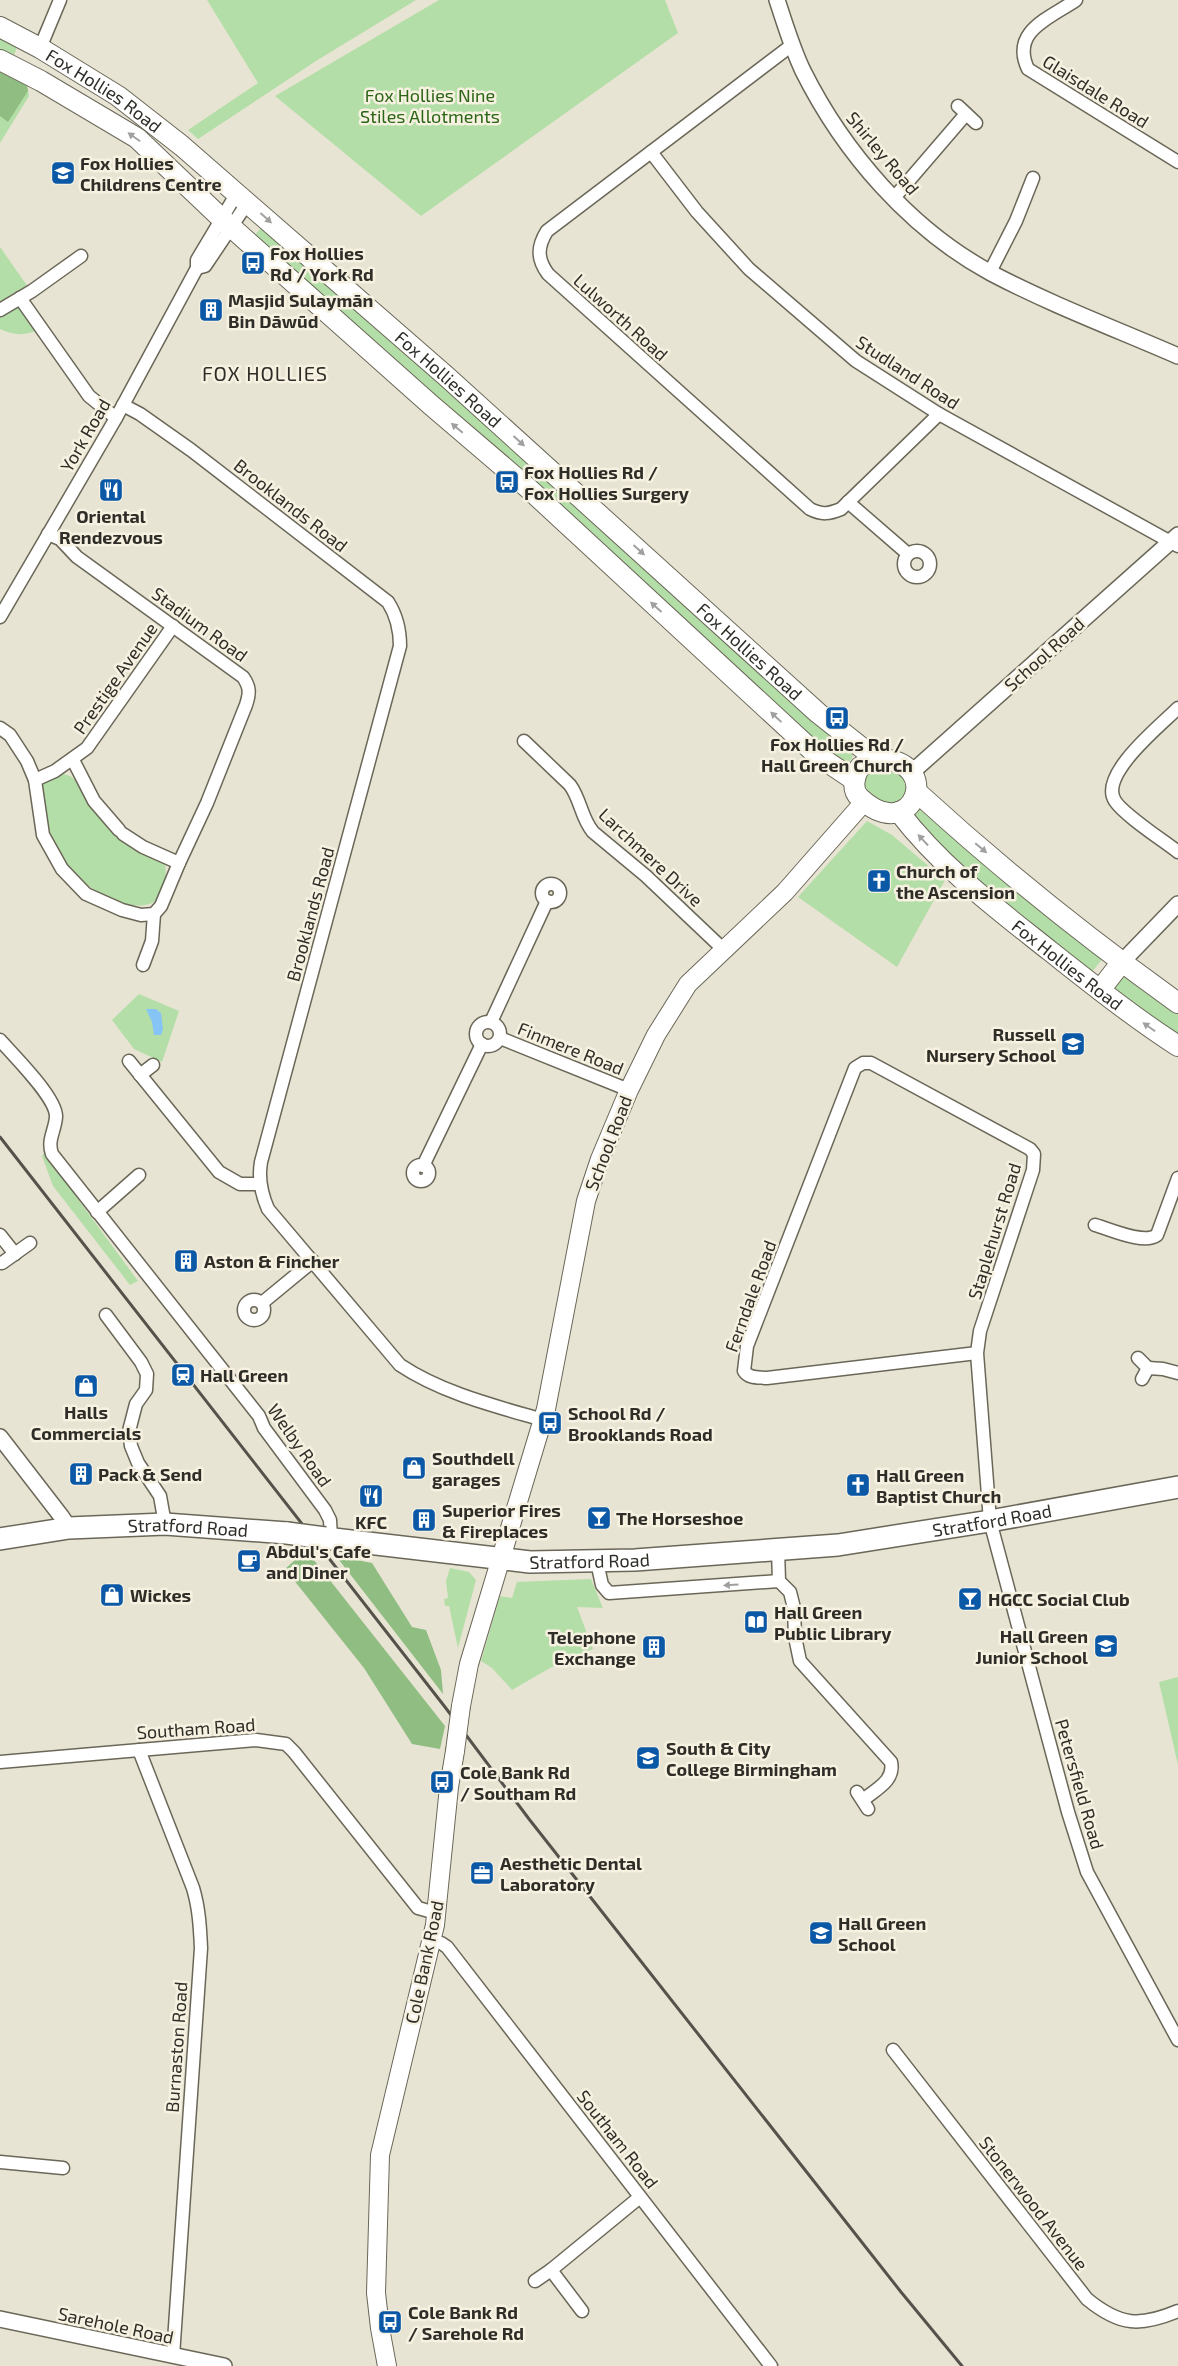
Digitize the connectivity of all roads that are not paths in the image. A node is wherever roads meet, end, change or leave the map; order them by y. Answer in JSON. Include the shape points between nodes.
{"nodes":[{"id":1,"x":60,"y":0,"type":"edge"},
{"id":2,"x":777,"y":0,"type":"edge"},
{"id":3,"x":1076,"y":0,"type":"edge"},
{"id":4,"x":0,"y":27,"type":"edge"},
{"id":5,"x":792,"y":45,"type":"junction"},
{"id":6,"x":40,"y":48,"type":"junction"},
{"id":7,"x":0,"y":60,"type":"edge"},
{"id":8,"x":24,"y":73,"type":"junction"},
{"id":9,"x":976,"y":122,"type":"dead end"},
{"id":10,"x":651,"y":152,"type":"junction"},
{"id":11,"x":1178,"y":162,"type":"edge"},
{"id":12,"x":1033,"y":178,"type":"dead end"},
{"id":13,"x":242,"y":198,"type":"junction"},
{"id":14,"x":893,"y":199,"type":"junction"},
{"id":15,"x":226,"y":222,"type":"junction"},
{"id":16,"x":81,"y":256,"type":"dead end"},
{"id":17,"x":990,"y":272,"type":"junction"},
{"id":18,"x":20,"y":298,"type":"junction"},
{"id":19,"x":0,"y":310,"type":"edge"},
{"id":20,"x":1178,"y":356,"type":"edge"},
{"id":21,"x":123,"y":405,"type":"junction"},
{"id":22,"x":939,"y":414,"type":"junction"},
{"id":23,"x":116,"y":418,"type":"junction"},
{"id":24,"x":848,"y":502,"type":"junction"},
{"id":25,"x":48,"y":534,"type":"junction"},
{"id":26,"x":1175,"y":542,"type":"edge"},
{"id":27,"x":908,"y":554,"type":"dead end"},
{"id":28,"x":5,"y":595,"type":"edge"},
{"id":29,"x":0,"y":617,"type":"edge"},
{"id":30,"x":174,"y":626,"type":"junction"},
{"id":31,"x":1178,"y":708,"type":"edge"},
{"id":32,"x":0,"y":728,"type":"edge"},
{"id":33,"x":524,"y":741,"type":"dead end"},
{"id":34,"x":876,"y":759,"type":"junction"},
{"id":35,"x":73,"y":760,"type":"junction"},
{"id":36,"x":911,"y":773,"type":"junction"},
{"id":37,"x":34,"y":780,"type":"junction"},
{"id":38,"x":854,"y":780,"type":"junction"},
{"id":39,"x":918,"y":793,"type":"junction"},
{"id":40,"x":864,"y":802,"type":"junction"},
{"id":41,"x":899,"y":812,"type":"junction"},
{"id":42,"x":1178,"y":852,"type":"edge"},
{"id":43,"x":179,"y":863,"type":"junction"},
{"id":44,"x":547,"y":900,"type":"dead end"},
{"id":45,"x":1178,"y":904,"type":"edge"},
{"id":46,"x":154,"y":914,"type":"junction"},
{"id":47,"x":723,"y":949,"type":"junction"},
{"id":48,"x":1121,"y":962,"type":"junction"},
{"id":49,"x":143,"y":965,"type":"dead end"},
{"id":50,"x":1100,"y":990,"type":"junction"},
{"id":51,"x":1178,"y":1003,"type":"edge"},
{"id":52,"x":491,"y":1022,"type":"junction"},
{"id":53,"x":500,"y":1038,"type":"junction"},
{"id":54,"x":0,"y":1040,"type":"edge"},
{"id":55,"x":482,"y":1044,"type":"junction"},
{"id":56,"x":1178,"y":1046,"type":"edge"},
{"id":57,"x":129,"y":1061,"type":"dead end"},
{"id":58,"x":153,"y":1065,"type":"dead end"},
{"id":59,"x":854,"y":1068,"type":"joint"},
{"id":60,"x":140,"y":1074,"type":"junction"},
{"id":61,"x":629,"y":1090,"type":"junction"},
{"id":62,"x":423,"y":1166,"type":"dead end"},
{"id":63,"x":139,"y":1175,"type":"dead end"},
{"id":64,"x":1178,"y":1178,"type":"edge"},
{"id":65,"x":260,"y":1184,"type":"junction"},
{"id":66,"x":97,"y":1212,"type":"junction"},
{"id":67,"x":1095,"y":1224,"type":"dead end"},
{"id":68,"x":0,"y":1236,"type":"edge"},
{"id":69,"x":30,"y":1242,"type":"dead end"},
{"id":70,"x":15,"y":1254,"type":"junction"},
{"id":71,"x":313,"y":1261,"type":"junction"},
{"id":72,"x":2,"y":1263,"type":"dead end"},
{"id":73,"x":262,"y":1303,"type":"dead end"},
{"id":74,"x":106,"y":1314,"type":"dead end"},
{"id":75,"x":977,"y":1353,"type":"junction"},
{"id":76,"x":1138,"y":1358,"type":"dead end"},
{"id":77,"x":1178,"y":1373,"type":"edge"},
{"id":78,"x":543,"y":1420,"type":"junction"},
{"id":79,"x":0,"y":1436,"type":"edge"},
{"id":80,"x":1178,"y":1487,"type":"edge"},
{"id":81,"x":990,"y":1521,"type":"junction"},
{"id":82,"x":165,"y":1524,"type":"junction"},
{"id":83,"x":68,"y":1528,"type":"junction"},
{"id":84,"x":328,"y":1538,"type":"junction"},
{"id":85,"x":0,"y":1539,"type":"edge"},
{"id":86,"x":778,"y":1550,"type":"junction"},
{"id":87,"x":499,"y":1559,"type":"junction"},
{"id":88,"x":597,"y":1562,"type":"junction"},
{"id":89,"x":779,"y":1581,"type":"junction"},
{"id":90,"x":139,"y":1750,"type":"junction"},
{"id":91,"x":0,"y":1762,"type":"edge"},
{"id":92,"x":863,"y":1800,"type":"dead end"},
{"id":93,"x":436,"y":1913,"type":"junction"},
{"id":94,"x":432,"y":1940,"type":"junction"},
{"id":95,"x":1178,"y":2040,"type":"edge"},
{"id":96,"x":893,"y":2050,"type":"dead end"},
{"id":97,"x":0,"y":2162,"type":"edge"},
{"id":98,"x":63,"y":2168,"type":"dead end"},
{"id":99,"x":640,"y":2197,"type":"junction"},
{"id":100,"x":551,"y":2270,"type":"junction"},
{"id":101,"x":535,"y":2280,"type":"dead end"},
{"id":102,"x":582,"y":2311,"type":"dead end"},
{"id":103,"x":1178,"y":2311,"type":"edge"},
{"id":104,"x":0,"y":2319,"type":"edge"},
{"id":105,"x":173,"y":2356,"type":"junction"},
{"id":106,"x":224,"y":2366,"type":"edge"},
{"id":107,"x":387,"y":2366,"type":"edge"},
{"id":108,"x":771,"y":2366,"type":"edge"}],
"edges":[{"from":1,"to":6,"type":"street"},
{"from":2,"to":5,"type":"street","name":"Shirley Road"},
{"from":3,"to":11,"type":"street","name":"Glaisdale Road","via":[[1028,32],[1022,45],[1022,57],[1028,69]]},
{"from":4,"to":6,"type":"main road","name":"Fox Hollies Road"},
{"from":5,"to":10,"type":"street","name":"Lulworth Road"},
{"from":5,"to":14,"type":"street","name":"Shirley Road","via":[[832,121]]},
{"from":6,"to":8,"type":"main road"},
{"from":6,"to":13,"type":"main road","name":"Fox Hollies Road","via":[[118,96]]},
{"from":7,"to":8,"type":"main road","name":"Fox Hollies Road"},
{"from":15,"to":8,"type":"main road","name":"Fox Hollies Road","one_way":true,"via":[[137,138]]},
{"from":9,"to":14,"type":"street","via":[[962,110]]},
{"from":10,"to":22,"type":"street","name":"Studland Road","via":[[697,212],[749,269],[856,361]]},
{"from":10,"to":24,"type":"street","name":"Lulworth Road","via":[[547,231],[539,248],[542,266],[810,509],[826,514]]},
{"from":12,"to":17,"type":"street"},
{"from":13,"to":15,"type":"street","name":"York Road"},
{"from":13,"to":34,"type":"main road","name":"Fox Hollies Road","one_way":true,"via":[[446,376],[818,713]]},
{"from":14,"to":17,"type":"street","name":"Shirley Road","via":[[949,246]]},
{"from":15,"to":21,"type":"street","name":"York Road","via":[[197,260],[198,268]]},
{"from":38,"to":15,"type":"main road","name":"Fox Hollies Road","one_way":true,"via":[[816,755],[528,488]]},
{"from":16,"to":18,"type":"street"},
{"from":17,"to":20,"type":"street","name":"Shirley Road"},
{"from":18,"to":19,"type":"street"},
{"from":18,"to":23,"type":"street","via":[[90,396]]},
{"from":21,"to":23,"type":"street","name":"York Road"},
{"from":21,"to":65,"type":"street","name":"Brooklands Road","via":[[191,450],[388,602],[400,632],[400,646],[261,1162]]},
{"from":22,"to":24,"type":"street","name":"Lulworth Road"},
{"from":22,"to":26,"type":"street","name":"Studland Road"},
{"from":23,"to":25,"type":"street","name":"York Road"},
{"from":24,"to":27,"type":"street"},
{"from":25,"to":28,"type":"street","name":"York Road"},
{"from":25,"to":30,"type":"street","name":"Stadium Road","via":[[60,539],[77,557]]},
{"from":26,"to":36,"type":"street","name":"School Road"},
{"from":28,"to":29,"type":"street","name":"York Road"},
{"from":30,"to":35,"type":"street","name":"Prestige Avenue","via":[[99,734]]},
{"from":30,"to":43,"type":"street","name":"Stadium Road","via":[[243,677],[249,685],[250,694],[207,803]]},
{"from":31,"to":42,"type":"street","via":[[1131,756],[1116,774],[1112,787],[1115,801]]},
{"from":32,"to":37,"type":"street","via":[[10,735],[27,761]]},
{"from":33,"to":47,"type":"street","name":"Larchmere Drive","via":[[576,792],[586,824],[593,832],[646,876]]},
{"from":34,"to":36,"type":"main road","via":[[898,763]]},
{"from":34,"to":38,"type":"main road","via":[[860,767]]},
{"from":35,"to":37,"type":"street","name":"Prestige Avenue"},
{"from":35,"to":43,"type":"street","via":[[94,801],[121,832],[143,847]]},
{"from":36,"to":39,"type":"main road"},
{"from":37,"to":46,"type":"street","via":[[44,835],[62,869],[78,888],[122,910],[141,915]]},
{"from":38,"to":40,"type":"main road","via":[[855,791]]},
{"from":39,"to":41,"type":"main road","via":[[909,806]]},
{"from":39,"to":48,"type":"main road","name":"Fox Hollies Road","one_way":true,"via":[[1017,879]]},
{"from":40,"to":41,"type":"main road","via":[[879,811]]},
{"from":40,"to":47,"type":"main road","name":"School Road","via":[[785,892]]},
{"from":50,"to":41,"type":"main road","name":"Fox Hollies Road","one_way":true,"via":[[984,900],[953,872]]},
{"from":43,"to":46,"type":"street","name":"Stadium Road","via":[[161,906]]},
{"from":44,"to":52,"type":"street"},
{"from":45,"to":48,"type":"street"},
{"from":46,"to":49,"type":"street","name":"Stadium Road","via":[[152,941]]},
{"from":47,"to":61,"type":"main road","name":"School Road","via":[[688,984],[656,1035]]},
{"from":48,"to":50,"type":"main road"},
{"from":48,"to":51,"type":"main road","name":"Fox Hollies Road"},
{"from":56,"to":50,"type":"main road","name":"Fox Hollies Road","one_way":true},
{"from":52,"to":53,"type":"street","via":[[498,1027]]},
{"from":52,"to":55,"type":"street","via":[[477,1030],[477,1038]]},
{"from":53,"to":55,"type":"street","via":[[492,1046]]},
{"from":53,"to":61,"type":"street","name":"Finmere Road"},
{"from":54,"to":66,"type":"street","name":"Welby Road","via":[[51,1101],[56,1116],[50,1137],[52,1154]]},
{"from":55,"to":62,"type":"street"},
{"from":57,"to":60,"type":"street"},
{"from":58,"to":60,"type":"street"},
{"from":59,"to":75,"type":"street","name":"Staplehurst Road","via":[[871,1063],[1034,1154],[1033,1170],[980,1331]]},
{"from":59,"to":75,"type":"street","name":"Ferndale Road","via":[[748,1346],[744,1371],[752,1377],[767,1378]]},
{"from":60,"to":65,"type":"street","via":[[219,1172],[240,1184]]},
{"from":61,"to":78,"type":"main road","name":"School Road","via":[[586,1201]]},
{"from":63,"to":66,"type":"street"},
{"from":64,"to":67,"type":"street","via":[[1157,1235],[1152,1239]]},
{"from":65,"to":71,"type":"street","name":"Brooklands Road","via":[[268,1209]]},
{"from":66,"to":84,"type":"street","name":"Welby Road","via":[[259,1416],[264,1428],[325,1510],[330,1520]]},
{"from":68,"to":70,"type":"street"},
{"from":69,"to":70,"type":"street"},
{"from":70,"to":72,"type":"street"},
{"from":71,"to":73,"type":"street"},
{"from":71,"to":78,"type":"street","name":"Brooklands Road","via":[[400,1365],[420,1379]]},
{"from":74,"to":82,"type":"street","via":[[142,1362],[147,1374],[146,1390],[136,1404],[129,1431],[138,1463],[160,1496]]},
{"from":75,"to":81,"type":"street","name":"Staplehurst Road"},
{"from":76,"to":77,"type":"street","via":[[1145,1374],[1163,1369]]},
{"from":78,"to":87,"type":"main road","name":"School Road"},
{"from":79,"to":83,"type":"street"},
{"from":80,"to":81,"type":"highway","name":"Stratford Road"},
{"from":81,"to":86,"type":"highway","name":"Stratford Road","via":[[838,1545]]},
{"from":81,"to":95,"type":"street","name":"Petersfield Road","via":[[1087,1872]]},
{"from":82,"to":83,"type":"highway","name":"Stratford Road"},
{"from":82,"to":84,"type":"highway","name":"Stratford Road","bridge":true},
{"from":83,"to":85,"type":"highway","name":"Stratford Road"},
{"from":84,"to":87,"type":"highway","name":"Stratford Road"},
{"from":86,"to":88,"type":"highway","name":"Stratford Road"},
{"from":86,"to":89,"type":"street"},
{"from":87,"to":88,"type":"highway","name":"Stratford Road"},
{"from":87,"to":93,"type":"main road","name":"Cole Bank Road","bridge":true,"via":[[469,1664],[461,1706]]},
{"from":89,"to":88,"type":"street","one_way":true,"via":[[609,1593],[602,1585]]},
{"from":89,"to":92,"type":"street","via":[[790,1592],[800,1661],[891,1762],[891,1778]]},
{"from":90,"to":91,"type":"street","name":"Southam Road"},
{"from":90,"to":93,"type":"street","name":"Southam Road","via":[[256,1740],[286,1744],[418,1908]]},
{"from":90,"to":105,"type":"street","name":"Burnaston Road","via":[[193,1888],[200,1928]]},
{"from":93,"to":94,"type":"main road","name":"Cole Bank Road"},
{"from":94,"to":99,"type":"street","name":"Southam Road","via":[[447,1948]]},
{"from":94,"to":107,"type":"main road","name":"Cole Bank Road","via":[[380,2155],[376,2293]]},
{"from":96,"to":103,"type":"street","name":"Stonerwood Avenue","via":[[1087,2300],[1101,2311],[1134,2322],[1148,2322]]},
{"from":97,"to":98,"type":"street"},
{"from":99,"to":100,"type":"street"},
{"from":99,"to":108,"type":"street","name":"Southam Road"},
{"from":100,"to":101,"type":"street"},
{"from":100,"to":102,"type":"street"},
{"from":104,"to":105,"type":"street","name":"Sarehole Road"},
{"from":105,"to":106,"type":"street","name":"Sarehole Road"}]}
